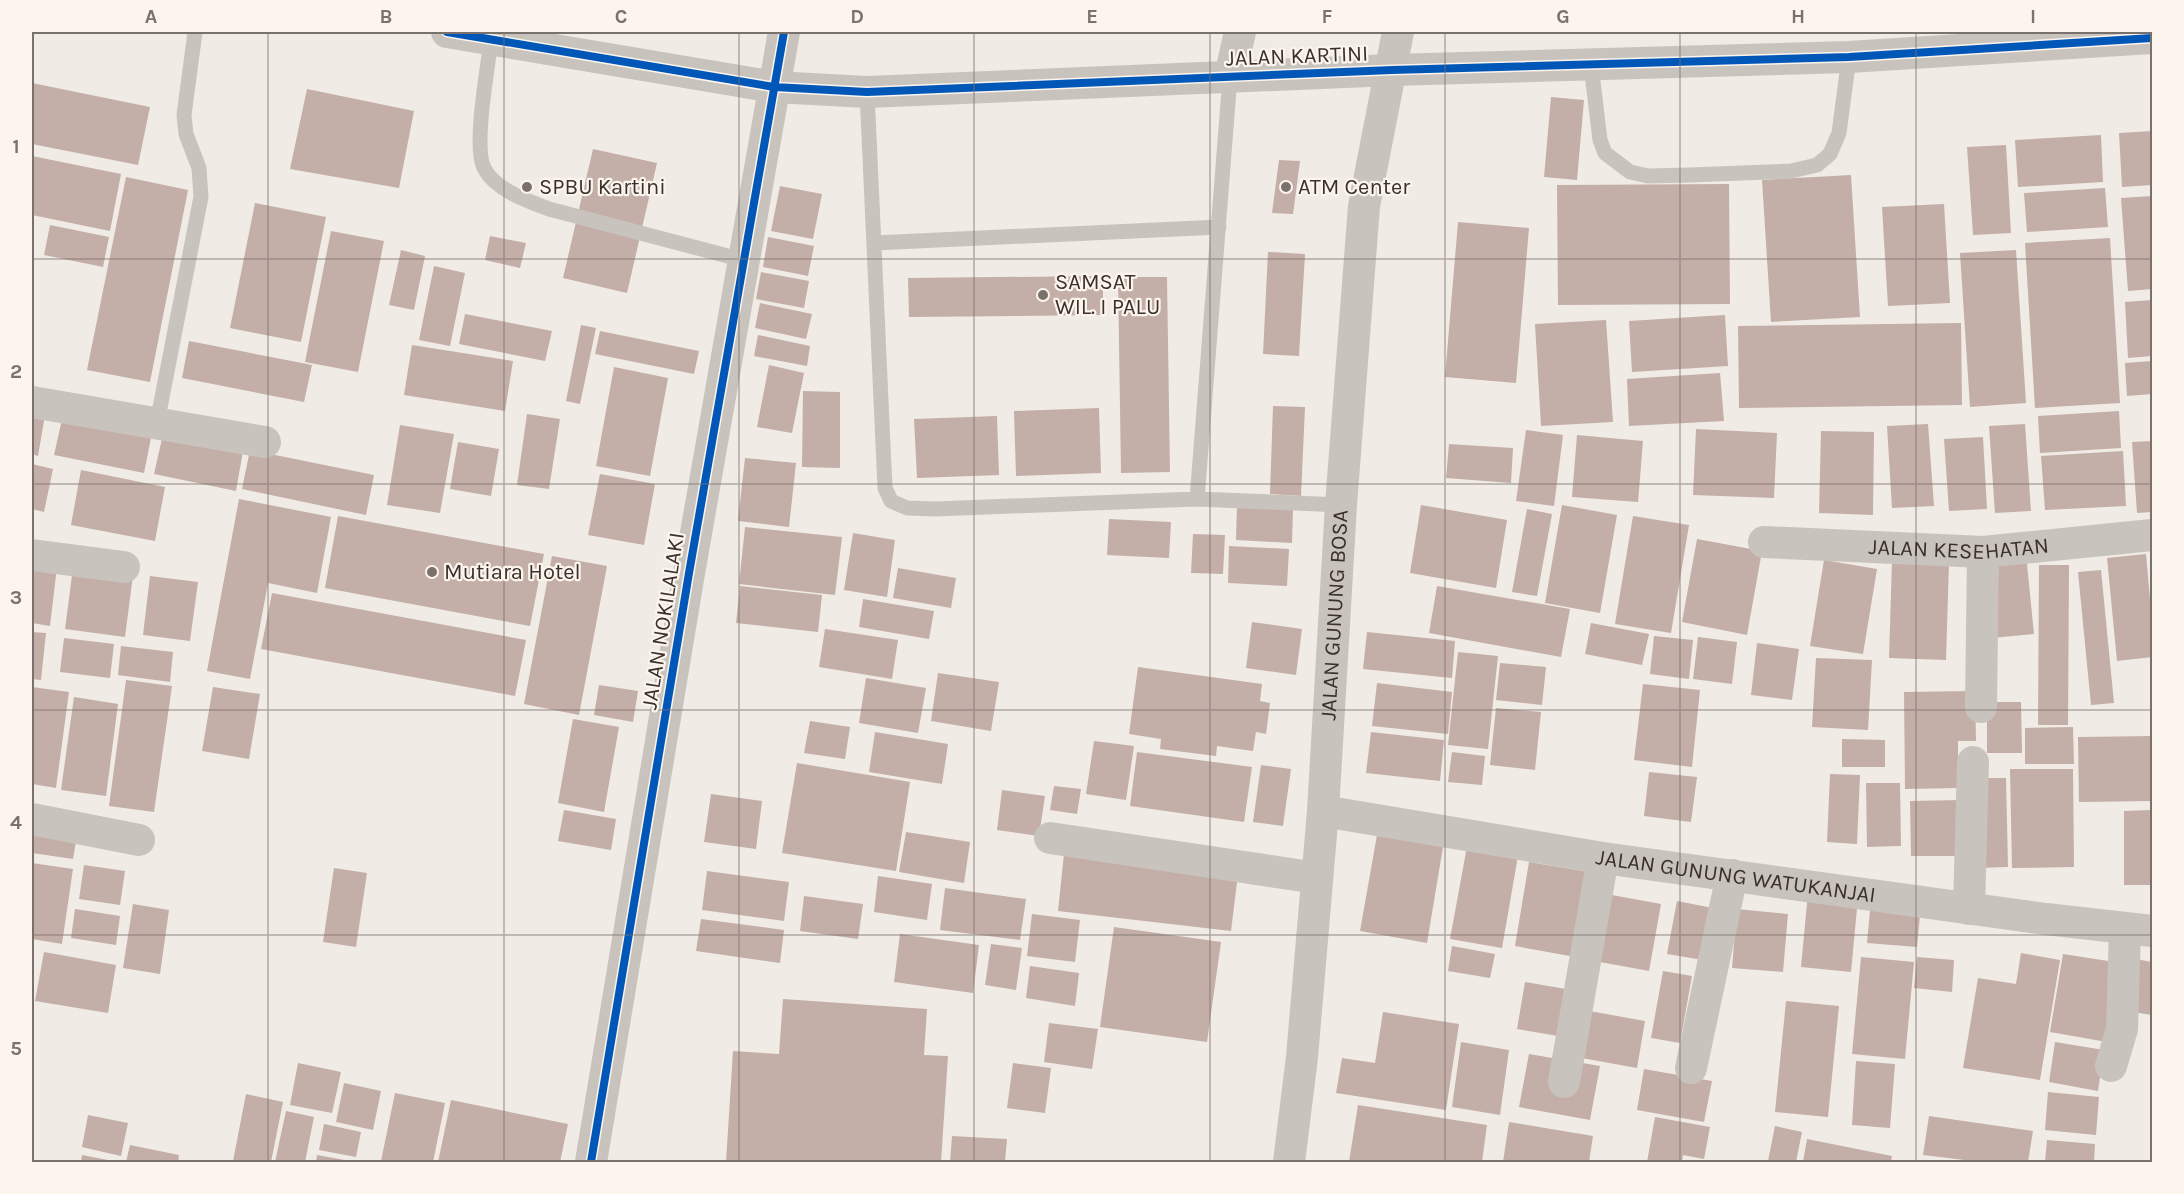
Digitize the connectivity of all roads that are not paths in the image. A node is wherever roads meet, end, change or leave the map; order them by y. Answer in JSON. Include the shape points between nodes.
{"nodes":[{"id":1,"x":195,"y":32,"type":"edge"},
{"id":2,"x":447,"y":32,"type":"edge"},
{"id":3,"x":784,"y":32,"type":"edge"},
{"id":4,"x":1240,"y":32,"type":"edge"},
{"id":5,"x":1398,"y":32,"type":"edge"},
{"id":6,"x":2152,"y":38,"type":"edge"},
{"id":7,"x":491,"y":40,"type":"junction"},
{"id":8,"x":1849,"y":57,"type":"junction"},
{"id":9,"x":1591,"y":64,"type":"junction"},
{"id":10,"x":1392,"y":70,"type":"junction"},
{"id":11,"x":1230,"y":77,"type":"junction"},
{"id":12,"x":774,"y":87,"type":"junction"},
{"id":13,"x":867,"y":92,"type":"junction"},
{"id":14,"x":1219,"y":227,"type":"junction"},
{"id":15,"x":874,"y":243,"type":"junction"},
{"id":16,"x":743,"y":260,"type":"junction"},
{"id":17,"x":32,"y":402,"type":"edge"},
{"id":18,"x":157,"y":423,"type":"junction"},
{"id":19,"x":265,"y":442,"type":"dead end"},
{"id":20,"x":1197,"y":499,"type":"junction"},
{"id":21,"x":1341,"y":505,"type":"junction"},
{"id":22,"x":2152,"y":535,"type":"edge"},
{"id":23,"x":1764,"y":542,"type":"dead end"},
{"id":24,"x":1983,"y":552,"type":"junction"},
{"id":25,"x":32,"y":555,"type":"edge"},
{"id":26,"x":124,"y":567,"type":"dead end"},
{"id":27,"x":1981,"y":707,"type":"dead end"},
{"id":28,"x":1972,"y":762,"type":"dead end"},
{"id":29,"x":1323,"y":811,"type":"junction"},
{"id":30,"x":32,"y":819,"type":"edge"},
{"id":31,"x":1050,"y":838,"type":"dead end"},
{"id":32,"x":139,"y":840,"type":"dead end"},
{"id":33,"x":1603,"y":858,"type":"junction"},
{"id":34,"x":1732,"y":875,"type":"junction"},
{"id":35,"x":1317,"y":878,"type":"junction"},
{"id":36,"x":1969,"y":909,"type":"junction"},
{"id":37,"x":2138,"y":930,"type":"edge"},
{"id":38,"x":2110,"y":1066,"type":"dead end"},
{"id":39,"x":1691,"y":1068,"type":"dead end"},
{"id":40,"x":1564,"y":1082,"type":"dead end"},
{"id":41,"x":591,"y":1162,"type":"edge"},
{"id":42,"x":1289,"y":1162,"type":"edge"}],
"edges":[{"from":1,"to":18,"type":"lane","via":[[184,115],[186,134],[200,168],[201,196]]},
{"from":2,"to":7,"type":"street","name":"JALAN KARTINI"},
{"from":3,"to":12,"type":"street","name":"JALAN NOKILALAKI"},
{"from":4,"to":11,"type":"street"},
{"from":5,"to":10,"type":"street","name":"JALAN GUNUNG BOSA"},
{"from":6,"to":8,"type":"street","name":"JALAN KARTINI"},
{"from":7,"to":12,"type":"street","name":"JALAN KARTINI"},
{"from":7,"to":16,"type":"lane","via":[[480,149],[484,169],[501,185],[520,198],[549,209]]},
{"from":8,"to":9,"type":"street","name":"JALAN KARTINI"},
{"from":8,"to":9,"type":"lane","via":[[1839,133],[1830,154],[1817,165],[1791,171],[1690,175],[1648,176],[1630,172],[1605,153]]},
{"from":9,"to":10,"type":"street","name":"JALAN KARTINI"},
{"from":10,"to":11,"type":"street","name":"JALAN KARTINI"},
{"from":10,"to":21,"type":"street","name":"JALAN GUNUNG BOSA","via":[[1364,206]]},
{"from":11,"to":13,"type":"street","name":"JALAN KARTINI"},
{"from":11,"to":14,"type":"lane"},
{"from":12,"to":13,"type":"street","name":"JALAN KARTINI"},
{"from":12,"to":16,"type":"street","name":"JALAN NOKILALAKI"},
{"from":13,"to":15,"type":"lane"},
{"from":14,"to":15,"type":"lane"},
{"from":14,"to":20,"type":"lane"},
{"from":15,"to":20,"type":"lane","via":[[885,488],[891,501],[907,508],[935,509]]},
{"from":16,"to":41,"type":"street","name":"JALAN NOKILALAKI"},
{"from":17,"to":18,"type":"street"},
{"from":18,"to":19,"type":"street"},
{"from":20,"to":21,"type":"lane"},
{"from":21,"to":29,"type":"street","name":"JALAN GUNUNG BOSA"},
{"from":22,"to":24,"type":"street","name":"JALAN KESEHATAN"},
{"from":23,"to":24,"type":"street","name":"JALAN KESEHATAN"},
{"from":24,"to":27,"type":"street"},
{"from":25,"to":26,"type":"street"},
{"from":28,"to":36,"type":"street"},
{"from":29,"to":33,"type":"street","name":"JALAN GUNUNG WATUKANJAI"},
{"from":29,"to":35,"type":"street","name":"JALAN GUNUNG BOSA"},
{"from":30,"to":32,"type":"street"},
{"from":31,"to":35,"type":"street"},
{"from":33,"to":34,"type":"street","name":"JALAN GUNUNG WATUKANJAI"},
{"from":33,"to":40,"type":"street"},
{"from":34,"to":36,"type":"street","name":"JALAN GUNUNG WATUKANJAI"},
{"from":34,"to":39,"type":"street"},
{"from":35,"to":42,"type":"street","name":"JALAN GUNUNG BOSA"},
{"from":36,"to":37,"type":"street","name":"JALAN GUNUNG WATUKANJAI"},
{"from":37,"to":38,"type":"street","via":[[2122,1029]]}]}
